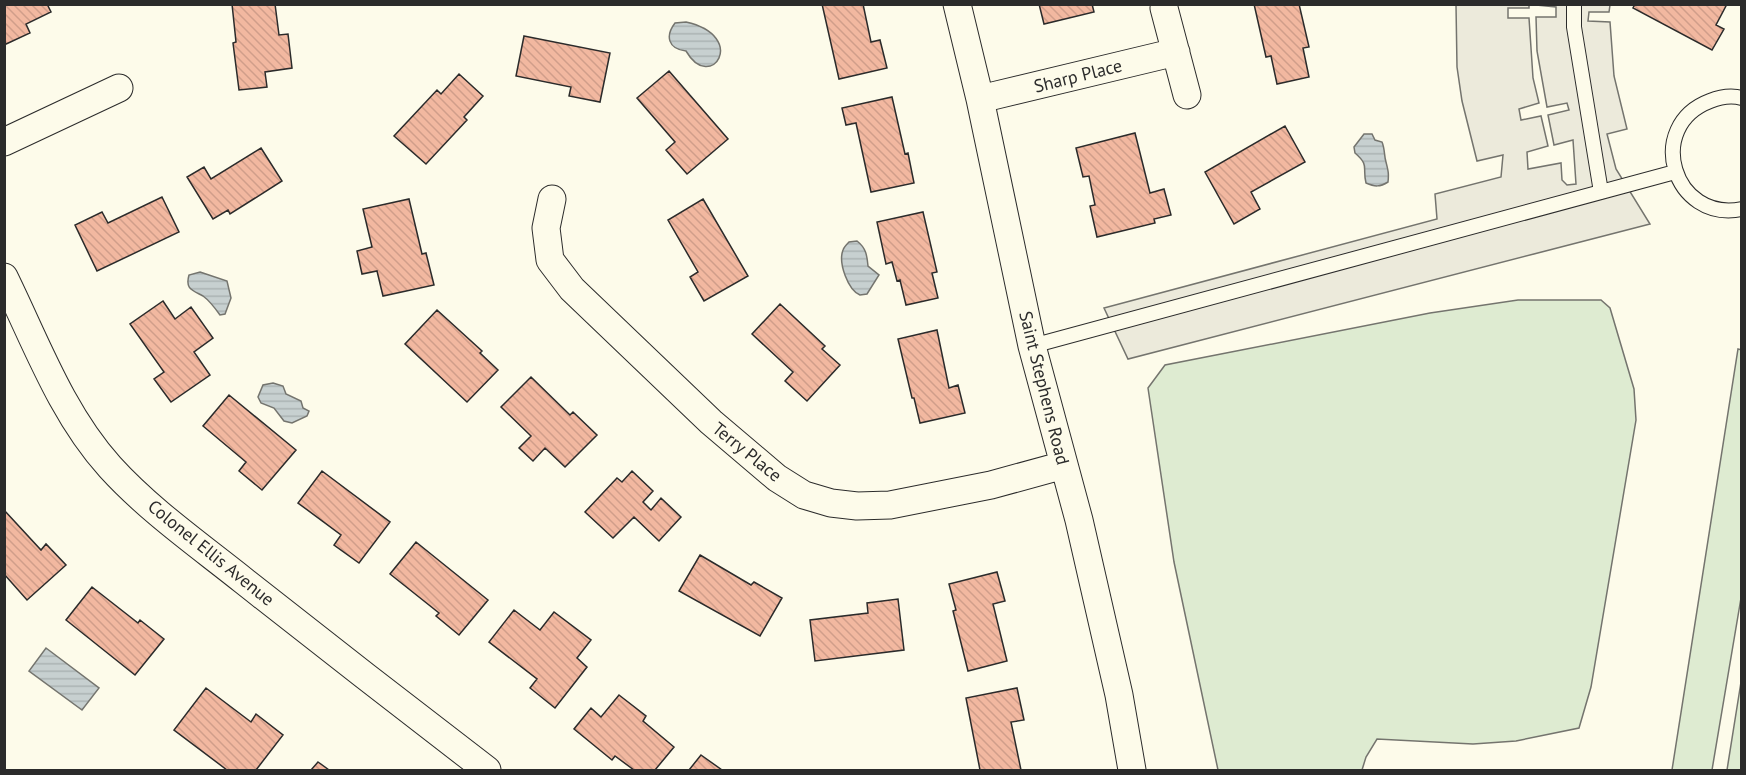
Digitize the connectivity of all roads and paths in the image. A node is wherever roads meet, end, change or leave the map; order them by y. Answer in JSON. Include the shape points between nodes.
{"nodes":[{"id":1,"x":957,"y":4,"type":"edge"},
{"id":2,"x":1574,"y":4,"type":"edge"},
{"id":3,"x":1164,"y":8,"type":"dead end"},
{"id":4,"x":1176,"y":52,"type":"junction"},
{"id":5,"x":119,"y":88,"type":"dead end"},
{"id":6,"x":1187,"y":95,"type":"dead end"},
{"id":7,"x":1742,"y":98,"type":"edge"},
{"id":8,"x":980,"y":99,"type":"junction"},
{"id":9,"x":4,"y":142,"type":"edge"},
{"id":10,"x":1675,"y":172,"type":"junction"},
{"id":11,"x":1601,"y":192,"type":"junction"},
{"id":12,"x":552,"y":199,"type":"dead end"},
{"id":13,"x":1742,"y":209,"type":"edge"},
{"id":14,"x":4,"y":277,"type":"edge"},
{"id":15,"x":1032,"y":346,"type":"junction"},
{"id":16,"x":1064,"y":465,"type":"junction"},
{"id":17,"x":488,"y":771,"type":"edge"},
{"id":18,"x":1132,"y":771,"type":"edge"}],
"edges":[{"from":1,"to":8,"type":"street","name":"Saint Stephens Road"},
{"from":2,"to":11,"type":"lane","via":[[1574,27]]},
{"from":3,"to":4,"type":"street"},
{"from":4,"to":6,"type":"street"},
{"from":4,"to":8,"type":"street","name":"Sharp Place"},
{"from":5,"to":9,"type":"street"},
{"from":7,"to":10,"type":"lane","via":[[1718,97],[1700,104],[1685,117],[1672,153]]},
{"from":8,"to":15,"type":"street","name":"Saint Stephens Road"},
{"from":10,"to":11,"type":"lane"},
{"from":10,"to":13,"type":"lane","via":[[1684,189],[1697,201],[1714,209]]},
{"from":11,"to":15,"type":"lane"},
{"from":12,"to":16,"type":"street","name":"Terry Place","via":[[546,228],[550,260],[572,289],[711,422],[777,478],[804,495],[831,503],[890,505],[991,486]]},
{"from":14,"to":17,"type":"street","name":"Colonel Ellis Avenue","via":[[60,393],[110,466],[203,548]]},
{"from":15,"to":16,"type":"street","name":"Saint Stephens Road"},
{"from":16,"to":18,"type":"street","name":"Saint Stephens Road","via":[[1119,694]]}]}
